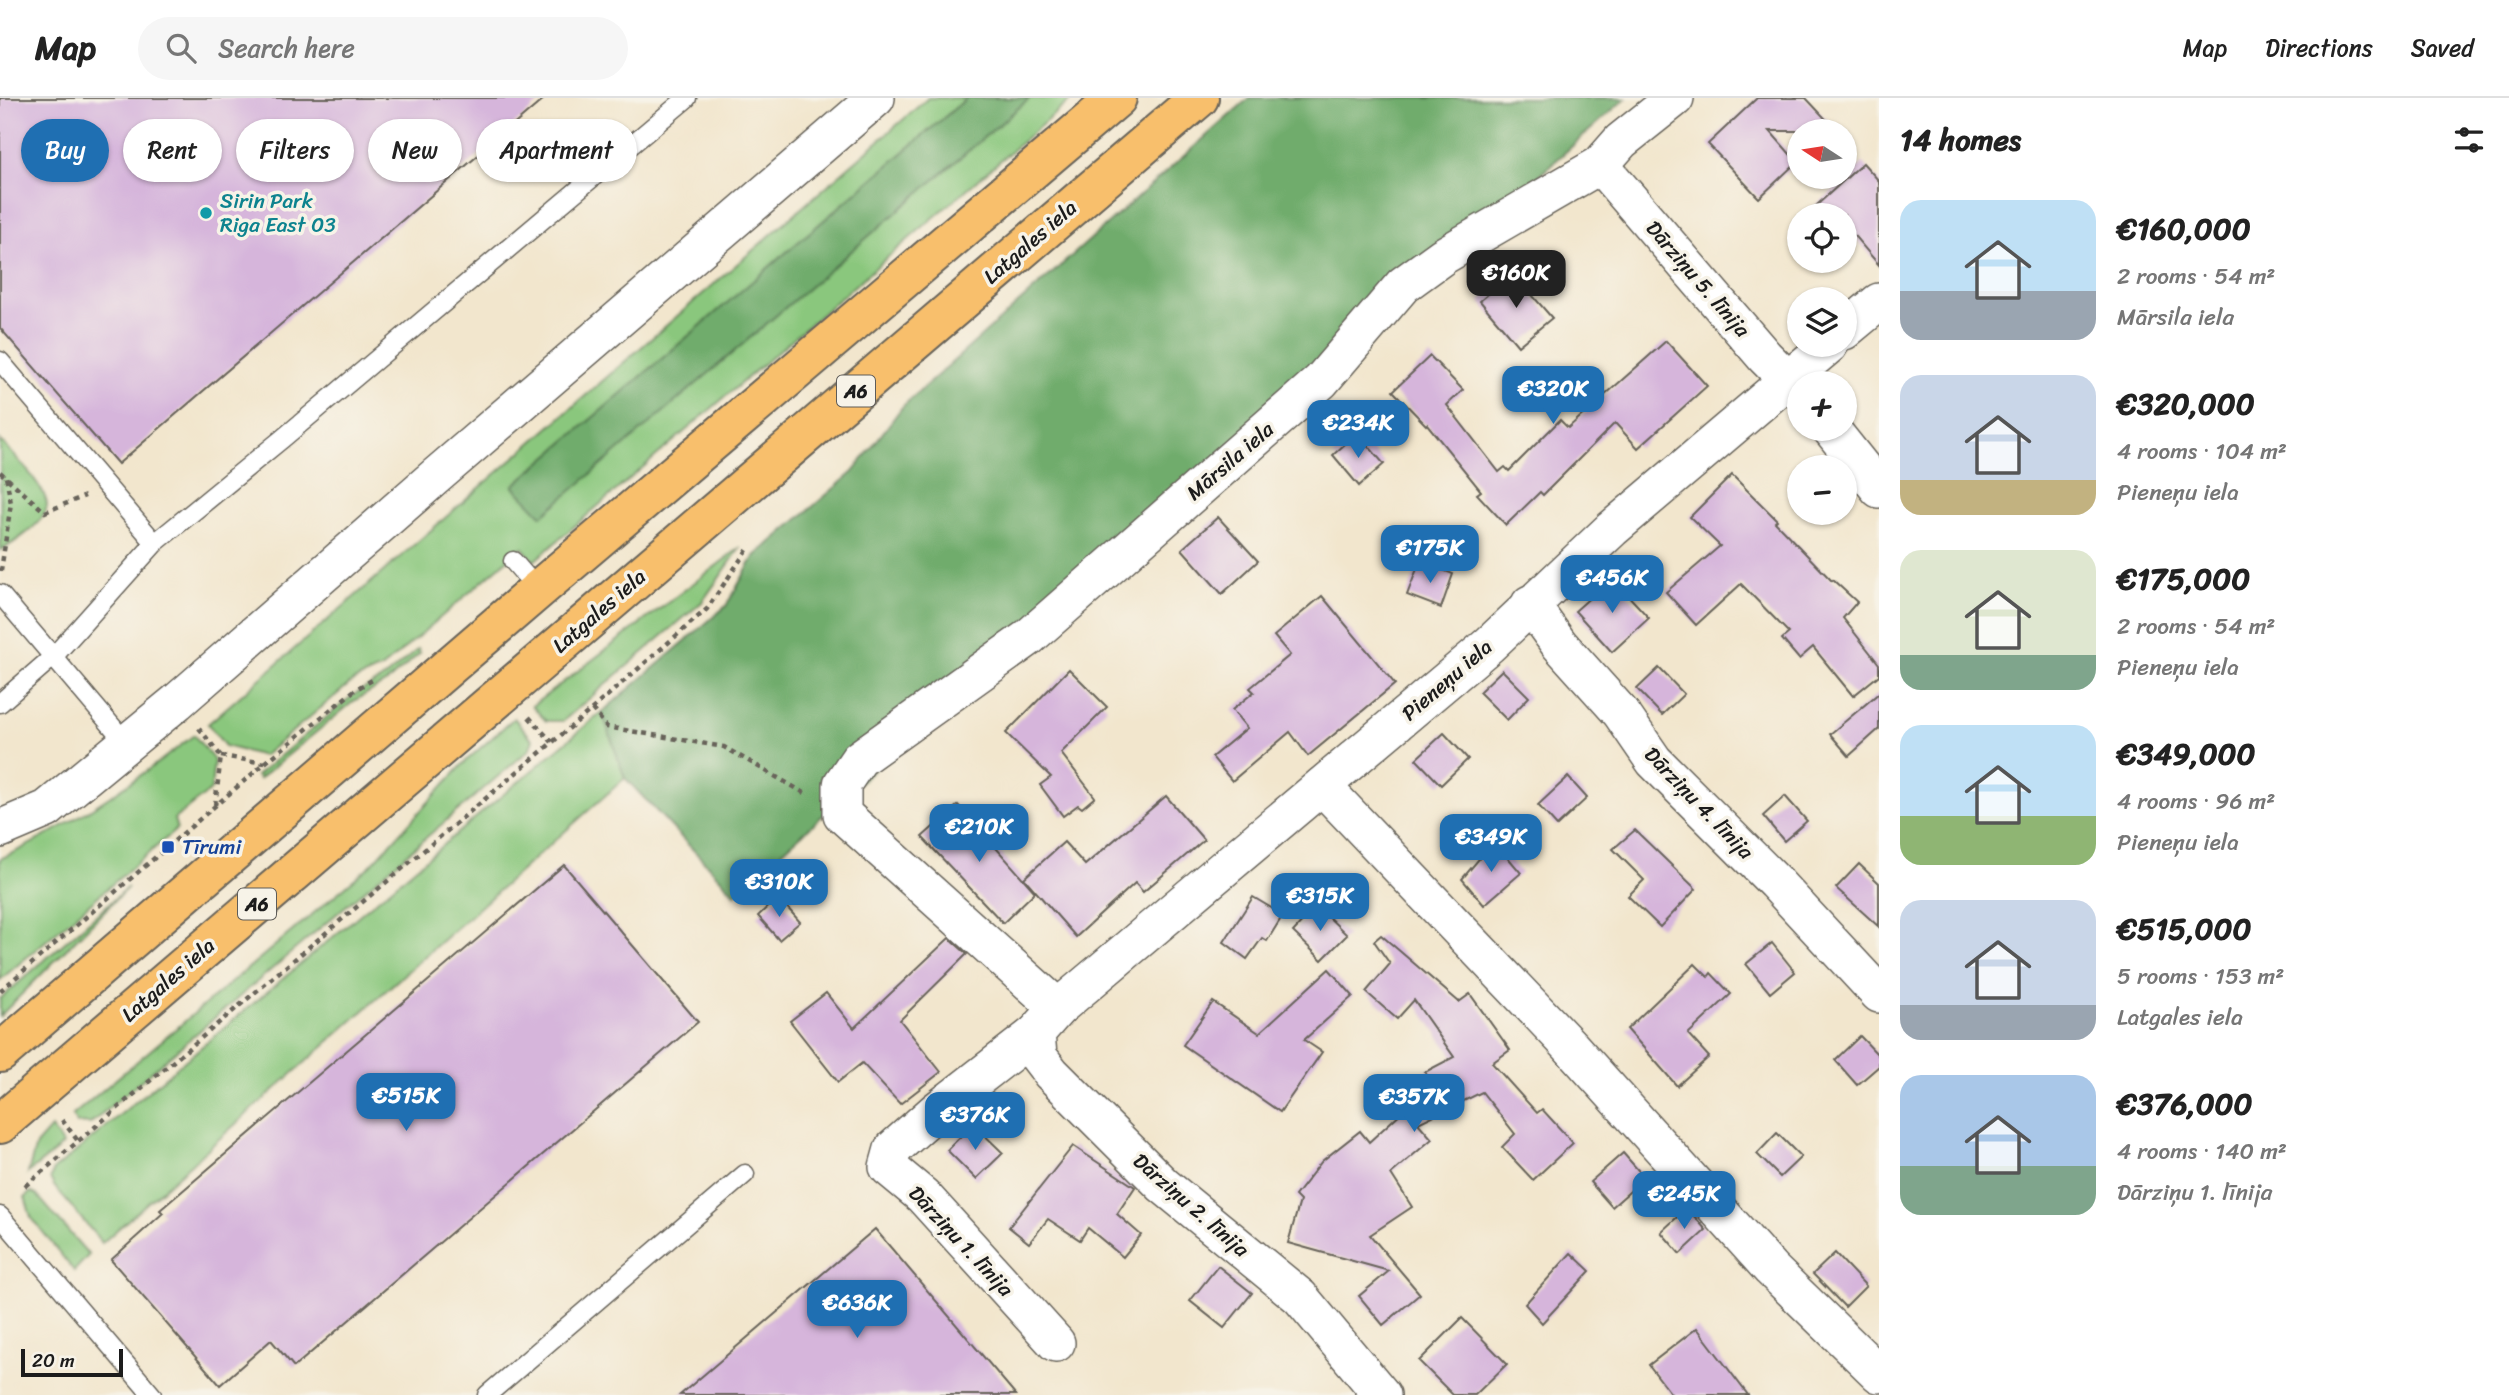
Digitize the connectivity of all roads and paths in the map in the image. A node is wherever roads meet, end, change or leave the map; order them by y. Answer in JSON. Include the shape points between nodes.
{"nodes":[{"id":1,"x":687,"y":98,"type":"edge"},
{"id":2,"x":876,"y":98,"type":"edge"},
{"id":3,"x":1118,"y":98,"type":"edge"},
{"id":4,"x":1199,"y":98,"type":"edge"},
{"id":5,"x":1675,"y":98,"type":"edge"},
{"id":6,"x":1600,"y":165,"type":"junction"},
{"id":7,"x":1879,"y":302,"type":"edge"},
{"id":8,"x":1857,"y":320,"type":"edge"},
{"id":9,"x":1818,"y":357,"type":"edge"},
{"id":10,"x":0,"y":361,"type":"edge"},
{"id":11,"x":1806,"y":371,"type":"edge"},
{"id":12,"x":1787,"y":379,"type":"edge"},
{"id":13,"x":1787,"y":390,"type":"edge"},
{"id":14,"x":1841,"y":441,"type":"edge"},
{"id":15,"x":0,"y":472,"type":"edge"},
{"id":16,"x":6,"y":477,"type":"junction"},
{"id":17,"x":108,"y":487,"type":"junction"},
{"id":18,"x":1879,"y":489,"type":"edge"},
{"id":19,"x":155,"y":543,"type":"junction"},
{"id":20,"x":747,"y":550,"type":"dead end"},
{"id":21,"x":513,"y":561,"type":"dead end"},
{"id":22,"x":0,"y":579,"type":"edge"},
{"id":23,"x":538,"y":590,"type":"junction"},
{"id":24,"x":0,"y":594,"type":"edge"},
{"id":25,"x":1530,"y":604,"type":"junction"},
{"id":26,"x":54,"y":656,"type":"junction"},
{"id":27,"x":386,"y":673,"type":"dead end"},
{"id":28,"x":177,"y":702,"type":"junction"},
{"id":29,"x":0,"y":704,"type":"edge"},
{"id":30,"x":522,"y":709,"type":"dead end"},
{"id":31,"x":592,"y":709,"type":"junction"},
{"id":32,"x":552,"y":742,"type":"junction"},
{"id":33,"x":127,"y":744,"type":"junction"},
{"id":34,"x":221,"y":756,"type":"junction"},
{"id":35,"x":265,"y":763,"type":"junction"},
{"id":36,"x":1322,"y":786,"type":"junction"},
{"id":37,"x":215,"y":807,"type":"junction"},
{"id":38,"x":842,"y":814,"type":"junction"},
{"id":39,"x":0,"y":830,"type":"edge"},
{"id":40,"x":0,"y":991,"type":"edge"},
{"id":41,"x":1879,"y":994,"type":"edge"},
{"id":42,"x":1047,"y":1020,"type":"junction"},
{"id":43,"x":0,"y":1053,"type":"edge"},
{"id":44,"x":61,"y":1118,"type":"dead end"},
{"id":45,"x":0,"y":1124,"type":"edge"},
{"id":46,"x":78,"y":1141,"type":"junction"},
{"id":47,"x":745,"y":1174,"type":"dead end"},
{"id":48,"x":25,"y":1185,"type":"dead end"},
{"id":49,"x":0,"y":1216,"type":"edge"},
{"id":50,"x":1056,"y":1343,"type":"dead end"},
{"id":51,"x":1879,"y":1374,"type":"edge"},
{"id":52,"x":152,"y":1395,"type":"edge"},
{"id":53,"x":487,"y":1395,"type":"edge"},
{"id":54,"x":1382,"y":1395,"type":"edge"}],
"edges":[{"from":1,"to":19,"type":"lane"},
{"from":2,"to":28,"type":"street"},
{"from":3,"to":23,"type":"highway","number":"A6"},
{"from":4,"to":45,"type":"highway","name":"Latgales iela","number":"A6"},
{"from":5,"to":6,"type":"street","name":"Mārsila iela","via":[[1621,141]]},
{"from":6,"to":12,"type":"street","name":"Dārziņu 5. līnija"},
{"from":6,"to":38,"type":"street","name":"Mārsila iela","via":[[1443,256],[1403,285],[1321,381],[1028,638],[859,759],[842,784]]},
{"from":7,"to":8,"type":"street"},
{"from":9,"to":11,"type":"street","name":"Pieneņu iela"},
{"from":10,"to":17,"type":"lane"},
{"from":13,"to":25,"type":"street","name":"Pieneņu iela","via":[[1612,529]]},
{"from":14,"to":18,"type":"street"},
{"from":15,"to":16,"type":"path"},
{"from":16,"to":17,"type":"path","via":[[45,512]]},
{"from":16,"to":22,"type":"path","via":[[11,503]]},
{"from":17,"to":19,"type":"lane"},
{"from":19,"to":26,"type":"lane"},
{"from":20,"to":31,"type":"path","via":[[707,608]]},
{"from":21,"to":23,"type":"lane"},
{"from":23,"to":43,"type":"highway","number":"A6"},
{"from":24,"to":26,"type":"lane"},
{"from":25,"to":36,"type":"street","name":"Pieneņu iela","via":[[1489,645]]},
{"from":25,"to":41,"type":"street","name":"Dārziņu 4. līnija","via":[[1621,713],[1654,761]]},
{"from":26,"to":29,"type":"lane"},
{"from":26,"to":33,"type":"lane"},
{"from":27,"to":35,"type":"path","via":[[356,689]]},
{"from":28,"to":33,"type":"street"},
{"from":28,"to":34,"type":"path"},
{"from":30,"to":32,"type":"path"},
{"from":31,"to":32,"type":"path"},
{"from":31,"to":38,"type":"path","via":[[607,727],[724,747]]},
{"from":32,"to":46,"type":"path"},
{"from":33,"to":39,"type":"street","via":[[47,809]]},
{"from":34,"to":35,"type":"path"},
{"from":34,"to":37,"type":"path"},
{"from":35,"to":37,"type":"path"},
{"from":36,"to":42,"type":"street","name":"Pieneņu iela"},
{"from":36,"to":51,"type":"street","via":[[1570,1046],[1771,1269]]},
{"from":37,"to":40,"type":"path"},
{"from":38,"to":42,"type":"street"},
{"from":42,"to":50,"type":"street","name":"Dārziņu 1. līnija","via":[[893,1149],[888,1167],[923,1196]]},
{"from":42,"to":54,"type":"street","name":"Dārziņu 2. līnija","via":[[1038,1055],[1051,1073],[1163,1185],[1300,1297]]},
{"from":44,"to":46,"type":"path"},
{"from":46,"to":48,"type":"path"},
{"from":47,"to":53,"type":"lane"},
{"from":49,"to":52,"type":"lane"}]}
